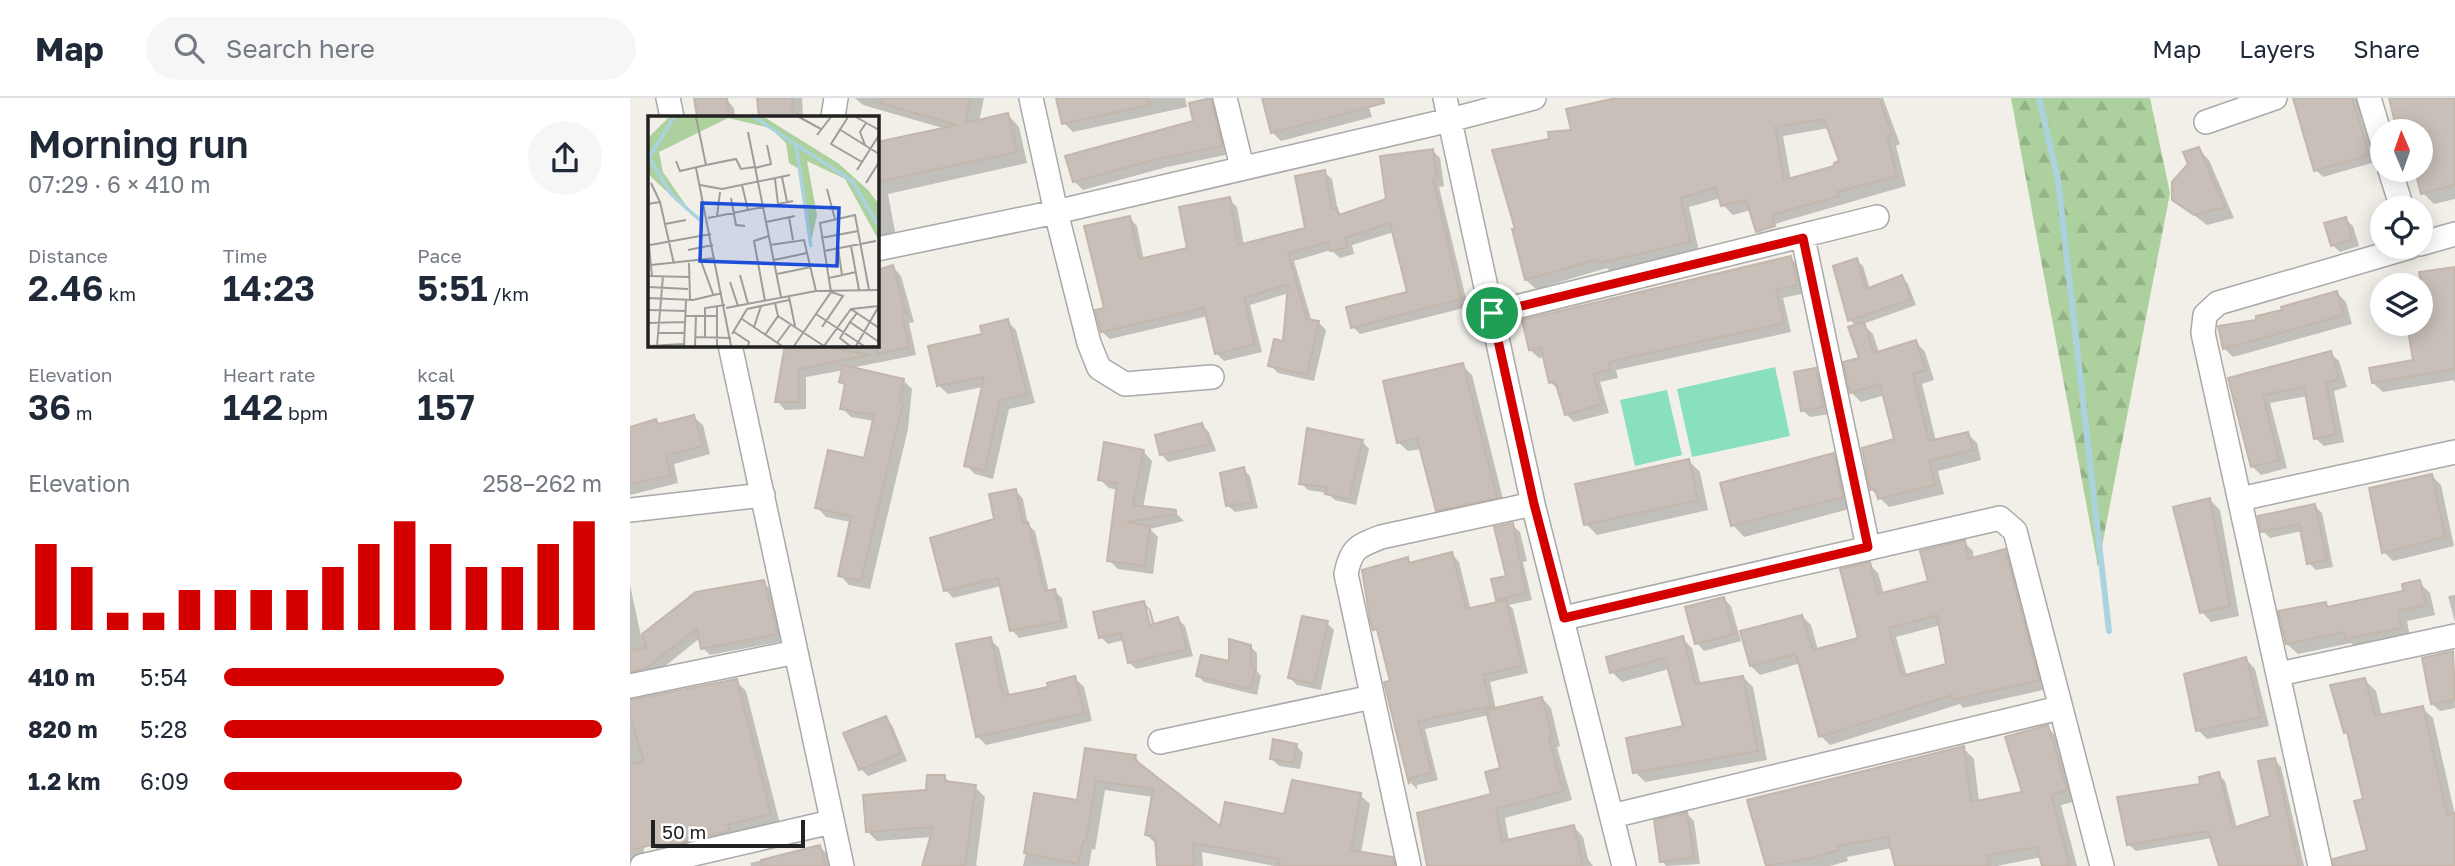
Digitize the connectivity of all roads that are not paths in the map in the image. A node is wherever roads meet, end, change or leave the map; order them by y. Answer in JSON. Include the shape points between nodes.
{"nodes":[{"id":1,"x":667,"y":98,"type":"edge"},
{"id":2,"x":836,"y":98,"type":"edge"},
{"id":3,"x":1031,"y":98,"type":"edge"},
{"id":4,"x":1225,"y":98,"type":"edge"},
{"id":5,"x":1534,"y":98,"type":"edge"},
{"id":6,"x":2275,"y":98,"type":"edge"},
{"id":7,"x":2368,"y":98,"type":"edge"},
{"id":8,"x":1447,"y":109,"type":"edge"},
{"id":9,"x":673,"y":116,"type":"edge"},
{"id":10,"x":833,"y":116,"type":"edge"},
{"id":11,"x":2375,"y":119,"type":"edge"},
{"id":12,"x":2206,"y":122,"type":"dead end"},
{"id":13,"x":1242,"y":167,"type":"junction"},
{"id":14,"x":1056,"y":212,"type":"junction"},
{"id":15,"x":1877,"y":217,"type":"dead end"},
{"id":16,"x":2455,"y":233,"type":"edge"},
{"id":17,"x":1803,"y":238,"type":"junction"},
{"id":18,"x":2433,"y":240,"type":"edge"},
{"id":19,"x":878,"y":248,"type":"edge"},
{"id":20,"x":2370,"y":259,"type":"edge"},
{"id":21,"x":1492,"y":313,"type":"junction"},
{"id":22,"x":730,"y":346,"type":"edge"},
{"id":23,"x":1213,"y":377,"type":"dead end"},
{"id":24,"x":2455,"y":452,"type":"edge"},
{"id":25,"x":763,"y":495,"type":"junction"},
{"id":26,"x":2240,"y":499,"type":"junction"},
{"id":27,"x":1534,"y":504,"type":"junction"},
{"id":28,"x":630,"y":510,"type":"edge"},
{"id":29,"x":1868,"y":547,"type":"junction"},
{"id":30,"x":1564,"y":618,"type":"junction"},
{"id":31,"x":2455,"y":636,"type":"edge"},
{"id":32,"x":796,"y":652,"type":"junction"},
{"id":33,"x":2279,"y":674,"type":"junction"},
{"id":34,"x":630,"y":686,"type":"edge"},
{"id":35,"x":1372,"y":697,"type":"junction"},
{"id":36,"x":2059,"y":708,"type":"junction"},
{"id":37,"x":1160,"y":742,"type":"dead end"},
{"id":38,"x":1612,"y":816,"type":"junction"},
{"id":39,"x":831,"y":822,"type":"junction"},
{"id":40,"x":645,"y":866,"type":"edge"},
{"id":41,"x":842,"y":866,"type":"edge"},
{"id":42,"x":1409,"y":866,"type":"edge"},
{"id":43,"x":1624,"y":866,"type":"edge"},
{"id":44,"x":2102,"y":866,"type":"edge"},
{"id":45,"x":2320,"y":866,"type":"edge"}],
"edges":[{"from":1,"to":9,"type":"street"},
{"from":2,"to":10,"type":"street"},
{"from":3,"to":14,"type":"street"},
{"from":4,"to":13,"type":"street"},
{"from":5,"to":8,"type":"street"},
{"from":6,"to":12,"type":"street"},
{"from":7,"to":11,"type":"street"},
{"from":8,"to":13,"type":"street"},
{"from":8,"to":21,"type":"street"},
{"from":13,"to":14,"type":"street"},
{"from":14,"to":19,"type":"street"},
{"from":14,"to":23,"type":"street","via":[[1089,343],[1100,368],[1125,384]]},
{"from":15,"to":17,"type":"street"},
{"from":16,"to":18,"type":"street"},
{"from":17,"to":21,"type":"street"},
{"from":17,"to":29,"type":"street"},
{"from":20,"to":26,"type":"street","via":[[2218,303],[2205,315],[2203,333]]},
{"from":21,"to":27,"type":"street"},
{"from":22,"to":25,"type":"street"},
{"from":24,"to":26,"type":"street"},
{"from":25,"to":28,"type":"street"},
{"from":25,"to":32,"type":"street"},
{"from":26,"to":33,"type":"street"},
{"from":27,"to":30,"type":"street"},
{"from":27,"to":35,"type":"street","via":[[1381,537],[1349,556],[1346,574]]},
{"from":29,"to":30,"type":"street"},
{"from":29,"to":36,"type":"street","via":[[2000,518],[2015,531]]},
{"from":30,"to":38,"type":"street"},
{"from":31,"to":33,"type":"street"},
{"from":32,"to":34,"type":"street"},
{"from":32,"to":39,"type":"street"},
{"from":33,"to":45,"type":"street"},
{"from":35,"to":37,"type":"street"},
{"from":35,"to":42,"type":"street"},
{"from":36,"to":38,"type":"street"},
{"from":36,"to":44,"type":"street"},
{"from":38,"to":43,"type":"street"},
{"from":39,"to":40,"type":"street"},
{"from":39,"to":41,"type":"street"}]}
